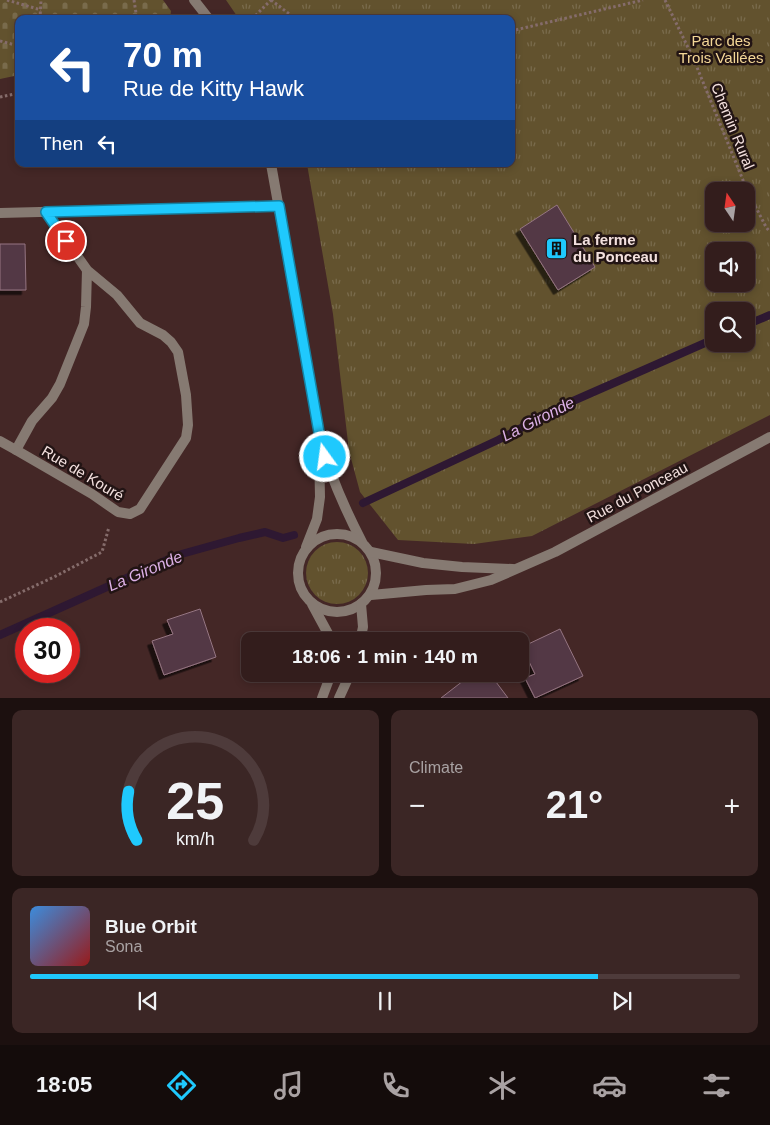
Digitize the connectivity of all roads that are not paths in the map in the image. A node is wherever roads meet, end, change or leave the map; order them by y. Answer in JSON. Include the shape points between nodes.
{"nodes":[{"id":1,"x":194,"y":0,"type":"edge"},
{"id":2,"x":206,"y":15,"type":"edge"},
{"id":3,"x":272,"y":167,"type":"edge"},
{"id":4,"x":279,"y":206,"type":"junction"},
{"id":5,"x":46,"y":212,"type":"junction"},
{"id":6,"x":0,"y":213,"type":"edge"},
{"id":7,"x":86,"y":270,"type":"junction"},
{"id":8,"x":770,"y":437,"type":"edge"},
{"id":9,"x":320,"y":438,"type":"junction"},
{"id":10,"x":0,"y":441,"type":"edge"},
{"id":11,"x":16,"y":450,"type":"junction"},
{"id":12,"x":362,"y":542,"type":"junction"},
{"id":13,"x":305,"y":549,"type":"junction"},
{"id":14,"x":371,"y":552,"type":"junction"},
{"id":15,"x":517,"y":569,"type":"junction"},
{"id":16,"x":371,"y":595,"type":"junction"},
{"id":17,"x":310,"y":601,"type":"junction"},
{"id":18,"x":361,"y":604,"type":"junction"},
{"id":19,"x":328,"y":632,"type":"edge"},
{"id":20,"x":362,"y":632,"type":"edge"},
{"id":21,"x":328,"y":682,"type":"edge"},
{"id":22,"x":346,"y":682,"type":"edge"},
{"id":23,"x":322,"y":698,"type":"edge"},
{"id":24,"x":339,"y":698,"type":"edge"}],
"edges":[{"from":1,"to":2,"type":"street"},
{"from":3,"to":4,"type":"street"},
{"from":4,"to":5,"type":"street"},
{"from":4,"to":9,"type":"street"},
{"from":5,"to":6,"type":"street"},
{"from":5,"to":7,"type":"street","name":"Rue de Kouré"},
{"from":7,"to":11,"type":"street","via":[[84,324],[60,384],[32,421]]},
{"from":7,"to":11,"type":"street","name":"Rue de Kouré","via":[[117,295],[140,323],[171,342],[179,357],[186,395],[186,438],[147,500],[130,514],[118,512]]},
{"from":8,"to":15,"type":"street","name":"Rue du Ponceau","via":[[581,539]]},
{"from":9,"to":12,"type":"street","via":[[332,476]]},
{"from":9,"to":13,"type":"street","via":[[320,497],[317,519]]},
{"from":10,"to":11,"type":"street","name":"Rue de Kouré"},
{"from":12,"to":13,"type":"street","via":[[338,533],[314,540]]},
{"from":12,"to":14,"type":"street"},
{"from":13,"to":17,"type":"street","via":[[297,576],[301,590]]},
{"from":14,"to":15,"type":"street","name":"Rue du Ponceau","via":[[423,563]]},
{"from":14,"to":16,"type":"street","via":[[376,578]]},
{"from":15,"to":16,"type":"street","name":"Rue du Ponceau","via":[[455,589]]},
{"from":16,"to":18,"type":"street"},
{"from":17,"to":18,"type":"street","via":[[321,609],[335,612]]},
{"from":17,"to":19,"type":"street"},
{"from":18,"to":20,"type":"street"},
{"from":21,"to":23,"type":"street"},
{"from":22,"to":24,"type":"street"}]}
